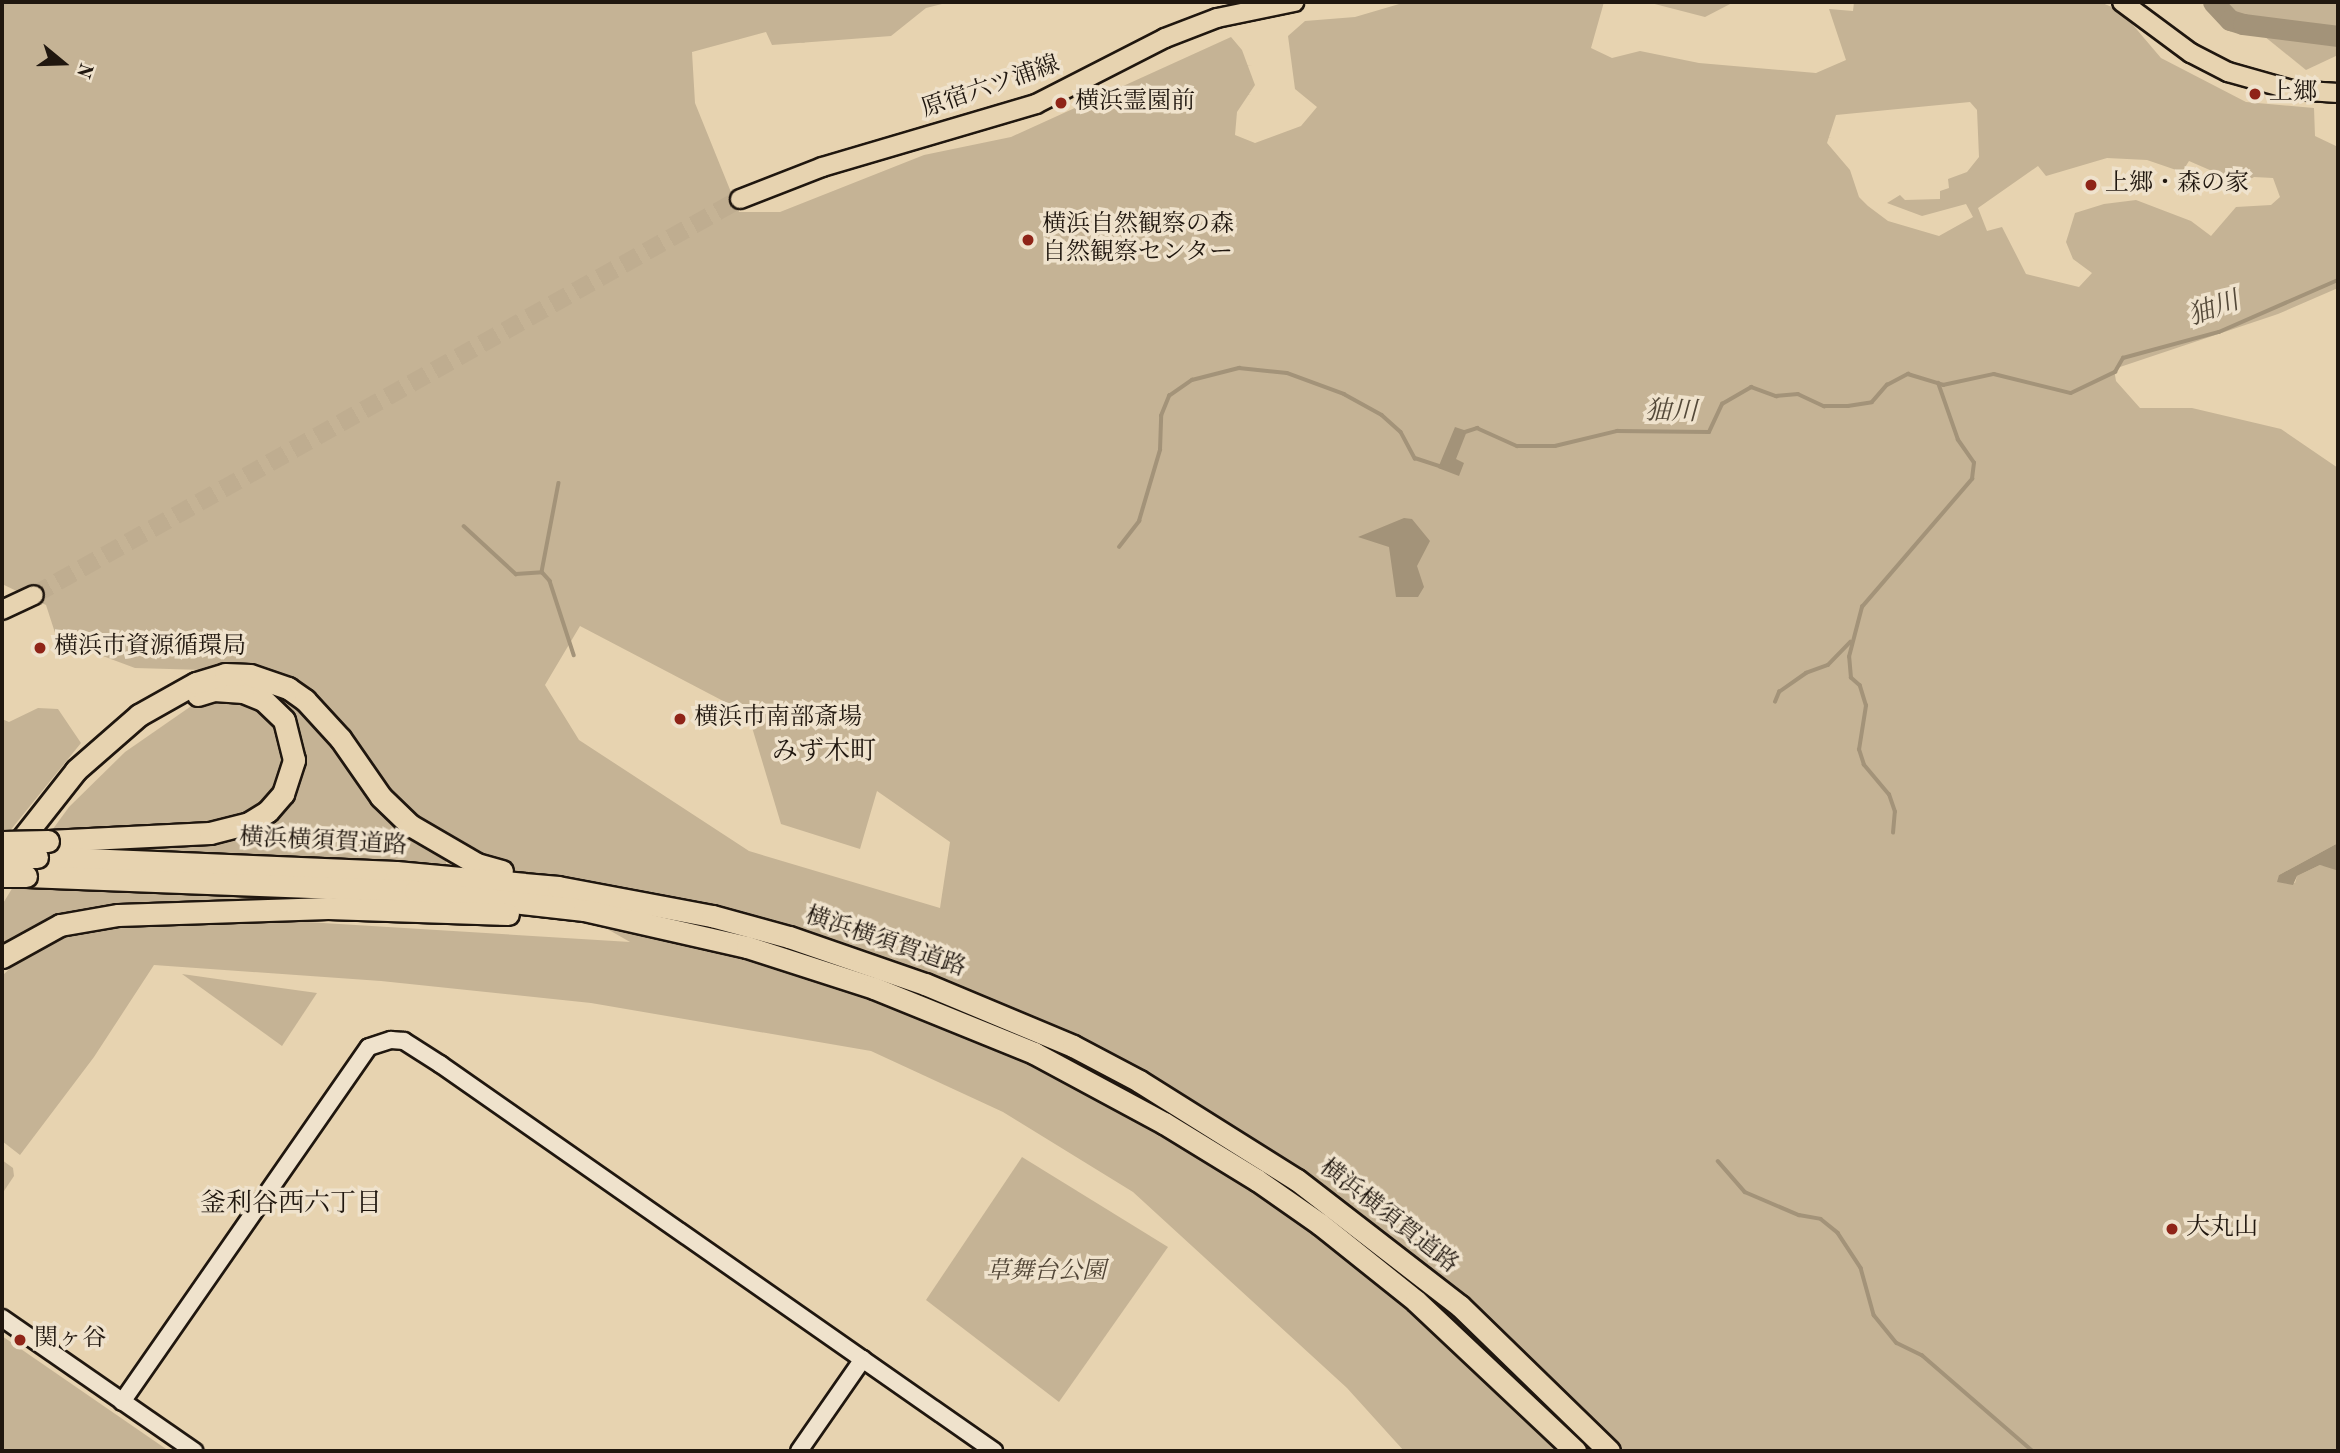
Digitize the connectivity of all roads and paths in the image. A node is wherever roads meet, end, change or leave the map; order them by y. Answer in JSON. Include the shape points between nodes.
{"nodes":[{"id":1,"x":1294,"y":2,"type":"edge"},
{"id":2,"x":2122,"y":2,"type":"edge"},
{"id":3,"x":2338,"y":93,"type":"edge"},
{"id":4,"x":740,"y":199,"type":"tunnel mouth"},
{"id":5,"x":34,"y":595,"type":"tunnel mouth"},
{"id":6,"x":2,"y":610,"type":"edge"},
{"id":7,"x":2,"y":842,"type":"edge"},
{"id":8,"x":43,"y":849,"type":"junction"},
{"id":9,"x":2,"y":857,"type":"edge"},
{"id":10,"x":2,"y":868,"type":"edge"},
{"id":11,"x":2,"y":876,"type":"edge"},
{"id":12,"x":558,"y":887,"type":"junction"},
{"id":13,"x":2,"y":891,"type":"edge"},
{"id":14,"x":2,"y":957,"type":"edge"},
{"id":15,"x":803,"y":964,"type":"junction"},
{"id":16,"x":2,"y":1318,"type":"edge"},
{"id":17,"x":863,"y":1359,"type":"junction"},
{"id":18,"x":122,"y":1402,"type":"junction"},
{"id":19,"x":194,"y":1451,"type":"edge"},
{"id":20,"x":799,"y":1451,"type":"edge"},
{"id":21,"x":994,"y":1451,"type":"edge"},
{"id":22,"x":1575,"y":1451,"type":"edge"},
{"id":23,"x":1609,"y":1451,"type":"edge"}],
"edges":[{"from":1,"to":4,"type":"main road","name":"原宿六ツ浦線","via":[[1217,18],[1164,38],[1036,104],[822,167]]},
{"from":2,"to":3,"type":"main road","via":[[2191,53],[2228,72],[2292,90]]},
{"from":5,"to":6,"type":"main road"},
{"from":7,"to":8,"type":"highway","bridge":true},
{"from":8,"to":9,"type":"highway","name":"横浜横須賀道路","bridge":true},
{"from":8,"to":12,"type":"highway","name":"横浜横須賀道路"},
{"from":8,"to":13,"type":"highway","via":[[185,836],[249,823],[283,794],[294,760],[292,737],[274,709],[243,692],[214,690],[179,704],[141,729],[90,773],[40,832]]},
{"from":10,"to":12,"type":"highway","via":[[76,770],[139,715],[196,683],[225,674],[250,675],[288,688],[305,700],[340,738],[381,797],[410,825],[477,864]]},
{"from":11,"to":15,"type":"highway","name":"横浜横須賀道路","bridge":true,"via":[[415,891],[486,898],[689,932]]},
{"from":12,"to":23,"type":"highway","name":"横浜横須賀道路","via":[[712,916],[859,959],[996,1012],[1139,1080],[1241,1142],[1378,1240],[1460,1306]]},
{"from":14,"to":15,"type":"highway","via":[[38,933],[89,918],[328,908],[555,917]]},
{"from":15,"to":22,"type":"highway","name":"横浜横須賀道路","via":[[951,1017],[1034,1053],[1247,1173],[1398,1286]]},
{"from":16,"to":18,"type":"street"},
{"from":17,"to":18,"type":"street","via":[[440,1064],[404,1041],[391,1040],[369,1047]]},
{"from":17,"to":20,"type":"street"},
{"from":17,"to":21,"type":"street"},
{"from":18,"to":19,"type":"street"}]}
